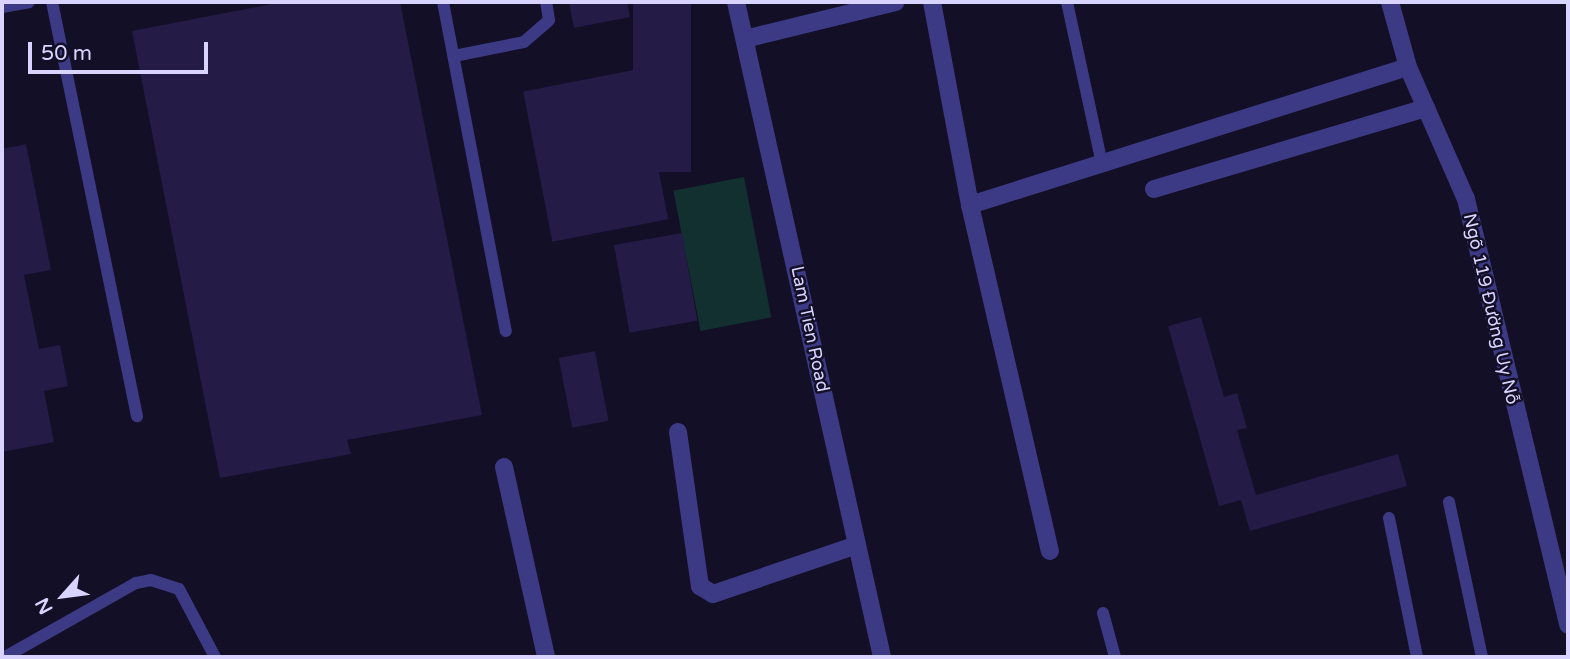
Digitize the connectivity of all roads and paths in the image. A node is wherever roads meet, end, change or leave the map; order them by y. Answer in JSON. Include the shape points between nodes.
{"nodes":[{"id":1,"x":29,"y":2,"type":"edge"},
{"id":2,"x":52,"y":2,"type":"edge"},
{"id":3,"x":443,"y":2,"type":"edge"},
{"id":4,"x":546,"y":2,"type":"edge"},
{"id":5,"x":736,"y":2,"type":"edge"},
{"id":6,"x":896,"y":2,"type":"edge"},
{"id":7,"x":932,"y":2,"type":"edge"},
{"id":8,"x":1067,"y":2,"type":"edge"},
{"id":9,"x":1390,"y":2,"type":"edge"},
{"id":10,"x":2,"y":8,"type":"edge"},
{"id":11,"x":745,"y":39,"type":"junction"},
{"id":12,"x":454,"y":56,"type":"junction"},
{"id":13,"x":1408,"y":67,"type":"junction"},
{"id":14,"x":1426,"y":108,"type":"junction"},
{"id":15,"x":1102,"y":164,"type":"junction"},
{"id":16,"x":1154,"y":189,"type":"dead end"},
{"id":17,"x":971,"y":205,"type":"junction"},
{"id":18,"x":506,"y":331,"type":"dead end"},
{"id":19,"x":137,"y":416,"type":"dead end"},
{"id":20,"x":678,"y":432,"type":"dead end"},
{"id":21,"x":504,"y":467,"type":"dead end"},
{"id":22,"x":1449,"y":502,"type":"dead end"},
{"id":23,"x":1389,"y":518,"type":"dead end"},
{"id":24,"x":857,"y":545,"type":"junction"},
{"id":25,"x":1050,"y":551,"type":"dead end"},
{"id":26,"x":1103,"y":612,"type":"dead end"},
{"id":27,"x":1568,"y":625,"type":"edge"},
{"id":28,"x":5,"y":657,"type":"edge"},
{"id":29,"x":215,"y":657,"type":"edge"},
{"id":30,"x":546,"y":657,"type":"edge"},
{"id":31,"x":882,"y":657,"type":"edge"},
{"id":32,"x":1115,"y":657,"type":"edge"},
{"id":33,"x":1417,"y":657,"type":"edge"},
{"id":34,"x":1482,"y":657,"type":"edge"}],
"edges":[{"from":1,"to":10,"type":"lane"},
{"from":2,"to":19,"type":"lane"},
{"from":3,"to":12,"type":"lane"},
{"from":4,"to":12,"type":"lane","via":[[549,20],[524,42]]},
{"from":5,"to":11,"type":"street","name":"Lam Tien Road"},
{"from":6,"to":11,"type":"street"},
{"from":7,"to":17,"type":"street"},
{"from":8,"to":15,"type":"lane"},
{"from":9,"to":13,"type":"street","name":"Ngõ 119 Đường Uy Nỗ"},
{"from":11,"to":24,"type":"street","name":"Lam Tien Road"},
{"from":12,"to":18,"type":"lane"},
{"from":13,"to":14,"type":"street","name":"Ngõ 119 Đường Uy Nỗ"},
{"from":13,"to":15,"type":"street"},
{"from":14,"to":16,"type":"street"},
{"from":14,"to":27,"type":"street","name":"Ngõ 119 Đường Uy Nỗ","via":[[1466,199]]},
{"from":15,"to":17,"type":"street"},
{"from":17,"to":25,"type":"street"},
{"from":20,"to":24,"type":"street","via":[[700,586],[713,594]]},
{"from":21,"to":30,"type":"street"},
{"from":22,"to":34,"type":"lane"},
{"from":23,"to":33,"type":"lane"},
{"from":24,"to":31,"type":"street","name":"Lam Tien Road"},
{"from":26,"to":32,"type":"lane"},
{"from":28,"to":29,"type":"lane","via":[[136,583],[151,580],[179,589]]}]}
